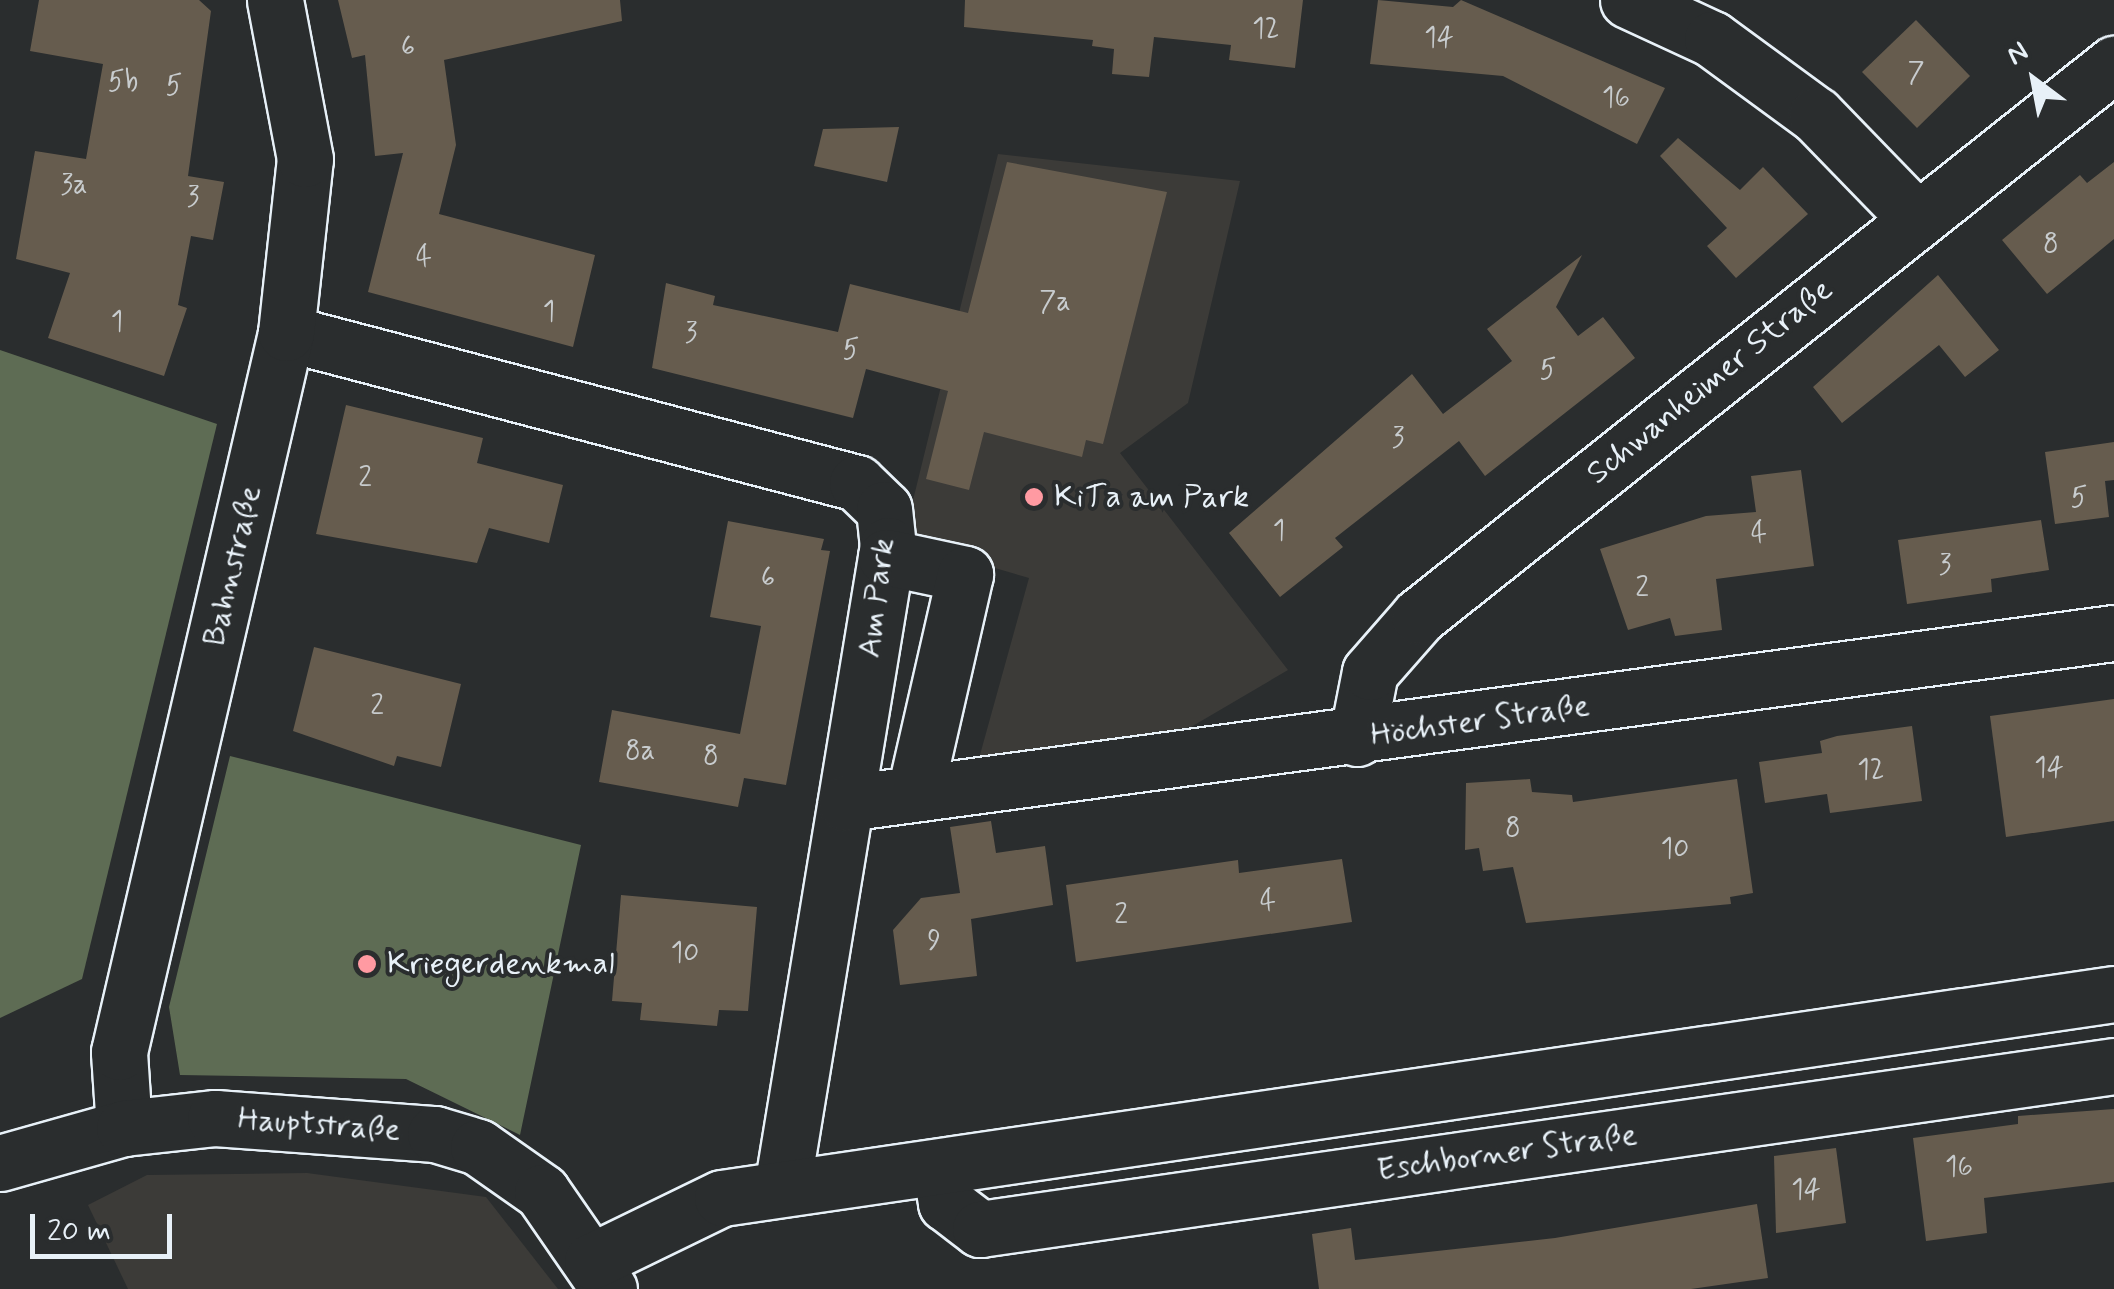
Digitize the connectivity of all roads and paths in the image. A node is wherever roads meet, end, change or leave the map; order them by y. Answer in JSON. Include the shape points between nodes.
{"nodes":[{"id":1,"x":275,"y":0,"type":"edge"},
{"id":2,"x":1628,"y":0,"type":"edge"},
{"id":3,"x":2114,"y":64,"type":"edge"},
{"id":4,"x":1915,"y":216,"type":"junction"},
{"id":5,"x":286,"y":333,"type":"junction"},
{"id":6,"x":886,"y":556,"type":"junction"},
{"id":7,"x":2114,"y":633,"type":"edge"},
{"id":8,"x":1357,"y":738,"type":"junction"},
{"id":9,"x":914,"y":792,"type":"junction"},
{"id":10,"x":846,"y":803,"type":"junction"},
{"id":11,"x":2114,"y":994,"type":"edge"},
{"id":12,"x":2114,"y":1066,"type":"edge"},
{"id":13,"x":124,"y":1128,"type":"junction"},
{"id":14,"x":0,"y":1163,"type":"edge"},
{"id":15,"x":940,"y":1168,"type":"junction"},
{"id":16,"x":782,"y":1188,"type":"junction"},
{"id":17,"x":600,"y":1275,"type":"edge"}],
"edges":[{"from":1,"to":5,"type":"street","name":"Bahnstraße","via":[[305,159]]},
{"from":2,"to":4,"type":"street","via":[[1712,39],[1816,115]]},
{"from":3,"to":4,"type":"street","name":"Schwanheimer Straße"},
{"from":4,"to":8,"type":"street","name":"Schwanheimer Straße","via":[[1418,616],[1370,672]]},
{"from":5,"to":6,"type":"street","name":"Am Park","via":[[857,483],[884,509]]},
{"from":5,"to":13,"type":"street","name":"Bahnstraße","via":[[119,1052]]},
{"from":6,"to":9,"type":"street","via":[[965,574]]},
{"from":6,"to":10,"type":"street","name":"Am Park"},
{"from":7,"to":8,"type":"street","name":"Höchster Straße"},
{"from":8,"to":9,"type":"street","name":"Höchster Straße"},
{"from":9,"to":10,"type":"street","name":"Höchster Straße"},
{"from":10,"to":16,"type":"street","name":"Am Park"},
{"from":11,"to":15,"type":"street","name":"Eschborner Straße"},
{"from":12,"to":15,"type":"street","name":"Eschborner Straße","via":[[980,1229],[946,1203]]},
{"from":13,"to":14,"type":"street","name":"Hauptstraße"},
{"from":13,"to":17,"type":"street","name":"Hauptstraße","via":[[216,1118],[449,1138],[478,1147],[542,1192]]},
{"from":15,"to":16,"type":"street","name":"Eschborner Straße"},
{"from":16,"to":17,"type":"street","name":"Eschborner Straße","via":[[692,1208]]}]}
